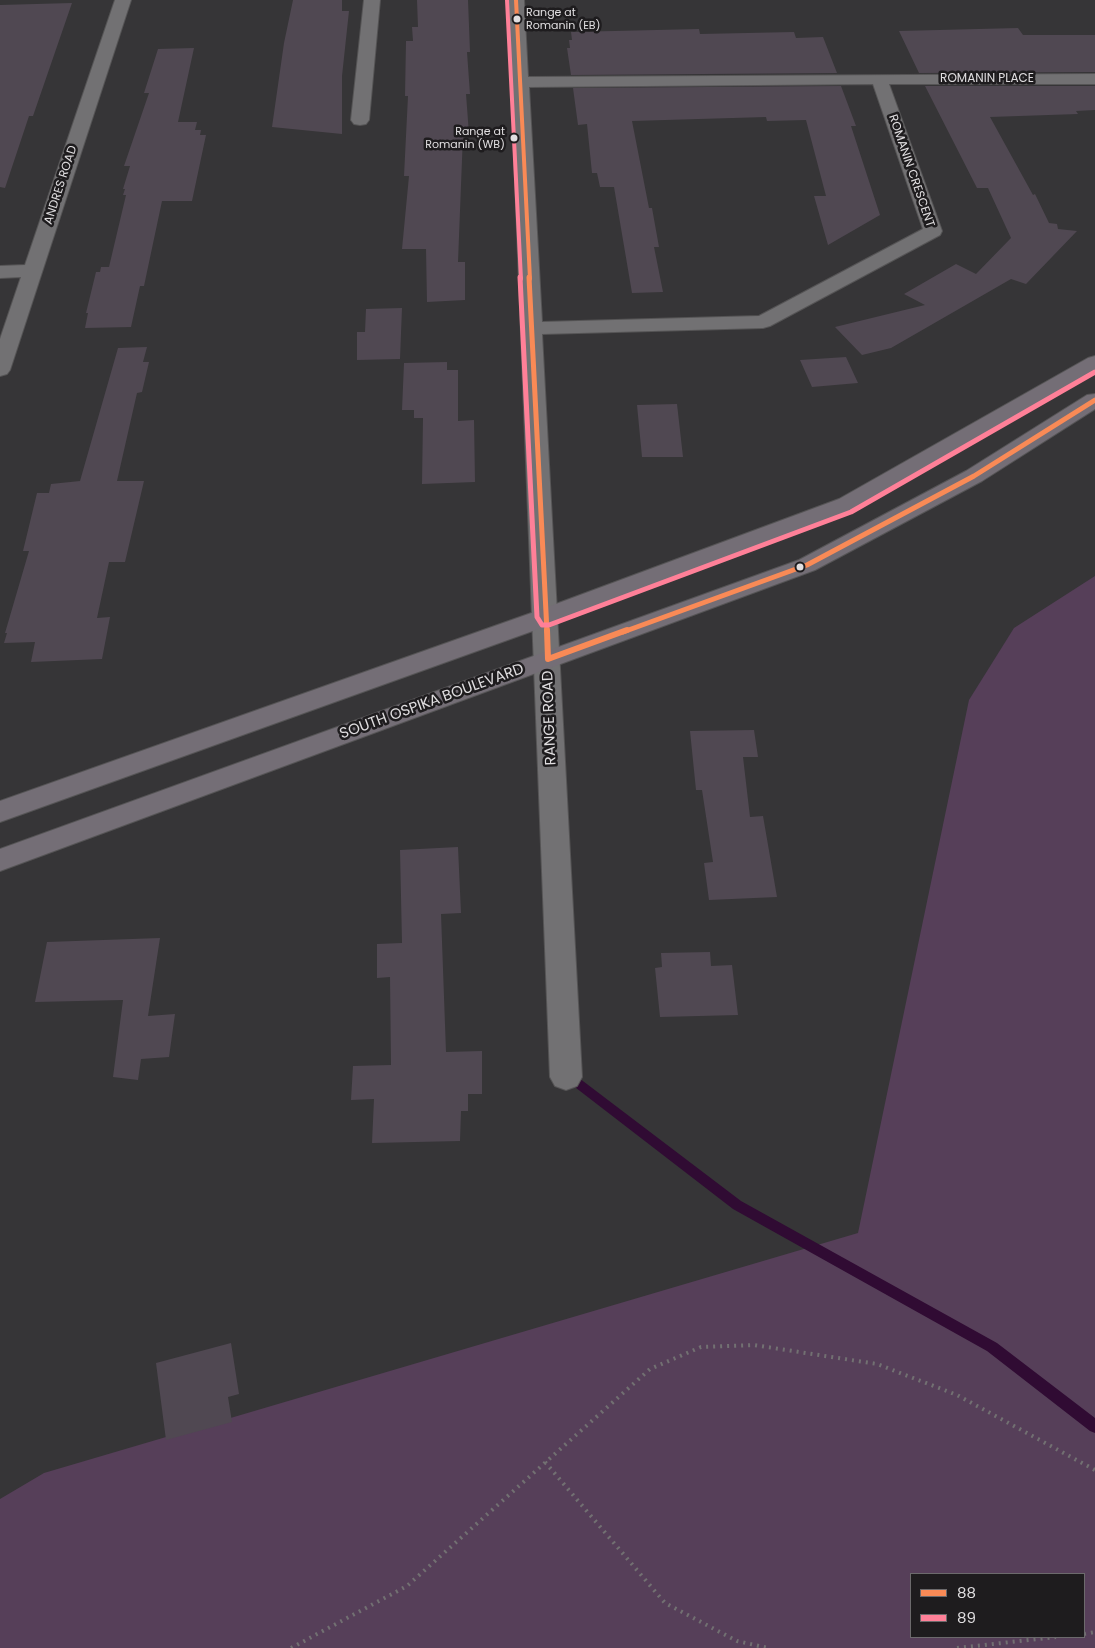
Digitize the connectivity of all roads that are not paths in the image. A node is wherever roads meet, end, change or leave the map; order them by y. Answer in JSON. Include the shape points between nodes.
{"nodes":[{"id":1,"x":123,"y":0,"type":"edge"},
{"id":2,"x":372,"y":0,"type":"edge"},
{"id":3,"x":516,"y":0,"type":"edge"},
{"id":4,"x":879,"y":79,"type":"junction"},
{"id":5,"x":1095,"y":79,"type":"edge"},
{"id":6,"x":520,"y":82,"type":"junction"},
{"id":7,"x":360,"y":120,"type":"dead end"},
{"id":8,"x":33,"y":271,"type":"junction"},
{"id":9,"x":0,"y":272,"type":"edge"},
{"id":10,"x":532,"y":328,"type":"junction"},
{"id":11,"x":1095,"y":362,"type":"edge"},
{"id":12,"x":0,"y":370,"type":"edge"},
{"id":13,"x":1095,"y":400,"type":"edge"},
{"id":14,"x":546,"y":617,"type":"junction"},
{"id":15,"x":548,"y":659,"type":"junction"},
{"id":16,"x":0,"y":812,"type":"edge"},
{"id":17,"x":0,"y":860,"type":"edge"},
{"id":18,"x":566,"y":1077,"type":"dead end"}],
"edges":[{"from":1,"to":8,"type":"street","name":"ANDRES ROAD"},
{"from":2,"to":7,"type":"street"},
{"from":3,"to":6,"type":"street","name":"RANGE ROAD"},
{"from":4,"to":5,"type":"street","name":"ROMANIN PLACE"},
{"from":4,"to":6,"type":"street"},
{"from":4,"to":10,"type":"street","name":"ROMANIN CRESCENT","via":[[933,232],[763,322]]},
{"from":6,"to":10,"type":"street","name":"RANGE ROAD"},
{"from":8,"to":9,"type":"street"},
{"from":8,"to":12,"type":"street","name":"ANDRES ROAD"},
{"from":10,"to":14,"type":"street","name":"RANGE ROAD"},
{"from":11,"to":14,"type":"main road","via":[[847,504]]},
{"from":13,"to":15,"type":"main road","name":"SOUTH OSPIKA BOULEVARD","via":[[974,476],[807,565]]},
{"from":14,"to":15,"type":"street","name":"RANGE ROAD"},
{"from":14,"to":16,"type":"main road"},
{"from":15,"to":17,"type":"main road","name":"SOUTH OSPIKA BOULEVARD"},
{"from":15,"to":18,"type":"street","name":"RANGE ROAD"}]}
